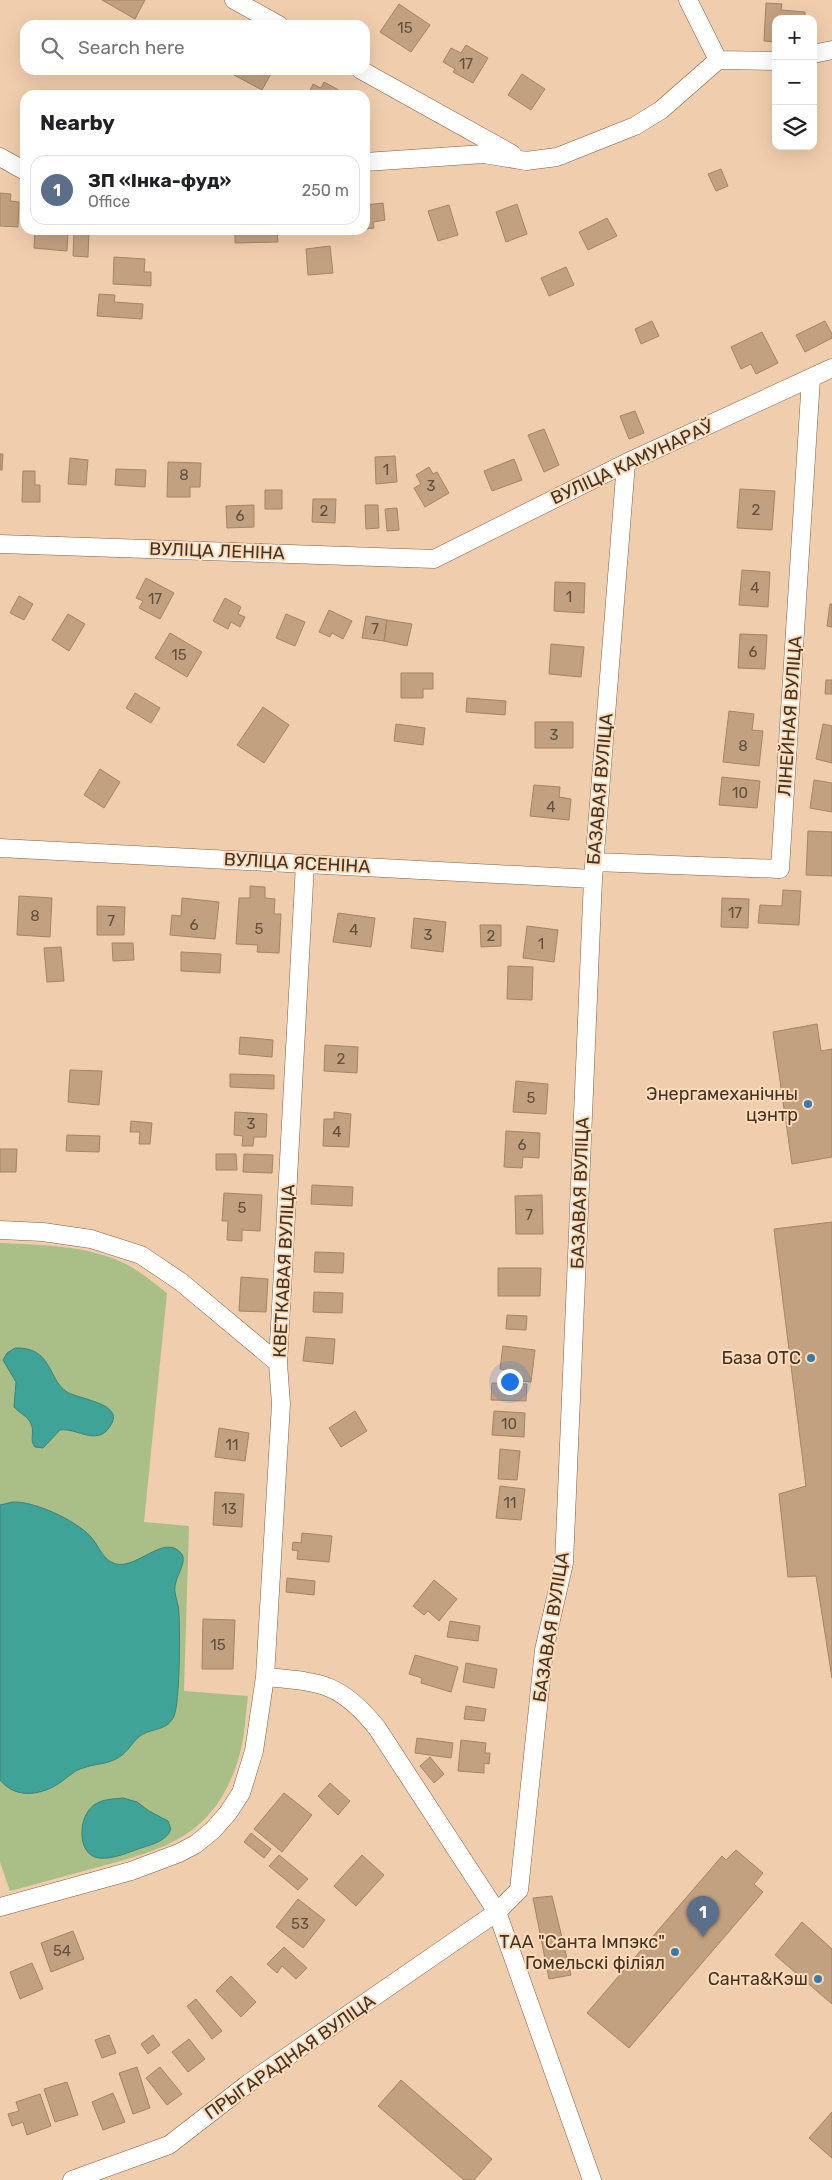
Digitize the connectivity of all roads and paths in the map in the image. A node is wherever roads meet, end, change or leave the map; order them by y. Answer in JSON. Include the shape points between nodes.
{"nodes":[{"id":1,"x":234,"y":0,"type":"edge"},
{"id":2,"x":688,"y":0,"type":"edge"},
{"id":3,"x":270,"y":20,"type":"edge"},
{"id":4,"x":832,"y":50,"type":"edge"},
{"id":5,"x":817,"y":53,"type":"edge"},
{"id":6,"x":718,"y":60,"type":"junction"},
{"id":7,"x":772,"y":61,"type":"edge"},
{"id":8,"x":370,"y":75,"type":"edge"},
{"id":9,"x":0,"y":157,"type":"edge"},
{"id":10,"x":526,"y":161,"type":"junction"},
{"id":11,"x":370,"y":162,"type":"edge"},
{"id":12,"x":20,"y":168,"type":"edge"},
{"id":13,"x":832,"y":368,"type":"edge"},
{"id":14,"x":812,"y":378,"type":"junction"},
{"id":15,"x":626,"y":463,"type":"junction"},
{"id":16,"x":0,"y":544,"type":"edge"},
{"id":17,"x":434,"y":558,"type":"joint"},
{"id":18,"x":0,"y":848,"type":"edge"},
{"id":19,"x":305,"y":864,"type":"junction"},
{"id":20,"x":594,"y":870,"type":"junction"},
{"id":21,"x":0,"y":1230,"type":"edge"},
{"id":22,"x":278,"y":1363,"type":"junction"},
{"id":23,"x":265,"y":1677,"type":"junction"},
{"id":24,"x":0,"y":1907,"type":"edge"},
{"id":25,"x":498,"y":1912,"type":"junction"},
{"id":26,"x":72,"y":2180,"type":"edge"},
{"id":27,"x":592,"y":2180,"type":"edge"}],
"edges":[{"from":1,"to":3,"type":"street"},
{"from":2,"to":6,"type":"street"},
{"from":4,"to":5,"type":"street"},
{"from":6,"to":7,"type":"street"},
{"from":6,"to":10,"type":"street","via":[[661,110],[635,126],[557,157]]},
{"from":8,"to":10,"type":"street"},
{"from":9,"to":12,"type":"street"},
{"from":10,"to":11,"type":"street","via":[[484,154]]},
{"from":13,"to":14,"type":"street","name":"ВУЛІЦА КАМУНАРАЎ"},
{"from":14,"to":15,"type":"street","name":"ВУЛІЦА КАМУНАРАЎ"},
{"from":14,"to":20,"type":"street","name":"ЛІНЕЙНАЯ ВУЛІЦА","via":[[780,869]]},
{"from":15,"to":17,"type":"street","name":"ВУЛІЦА КАМУНАРАЎ"},
{"from":15,"to":20,"type":"street","name":"БАЗАВАЯ ВУЛІЦА"},
{"from":16,"to":17,"type":"street","name":"ВУЛІЦА ЛЕНІНА"},
{"from":18,"to":19,"type":"street","name":"ВУЛІЦА ЯСЕНІНА"},
{"from":19,"to":20,"type":"street","name":"ВУЛІЦА ЯСЕНІНА"},
{"from":19,"to":22,"type":"street","name":"КВЕТКАВАЯ ВУЛІЦА"},
{"from":20,"to":25,"type":"street","name":"БАЗАВАЯ ВУЛІЦА","via":[[564,1563],[544,1650],[519,1890]]},
{"from":21,"to":22,"type":"street","via":[[91,1238],[141,1255],[180,1282]]},
{"from":22,"to":23,"type":"street","name":"КВЕТКАВАЯ ВУЛІЦА","via":[[281,1404]]},
{"from":23,"to":24,"type":"street","name":"КВЕТКАВАЯ ВУЛІЦА","via":[[249,1770],[241,1793],[213,1830],[196,1844],[156,1862]]},
{"from":23,"to":25,"type":"street","via":[[314,1682],[348,1698],[364,1712]]},
{"from":25,"to":26,"type":"street","name":"ПРЫГАРАДНАЯ ВУЛІЦА","via":[[249,2083],[169,2145]]},
{"from":25,"to":27,"type":"street"}]}
